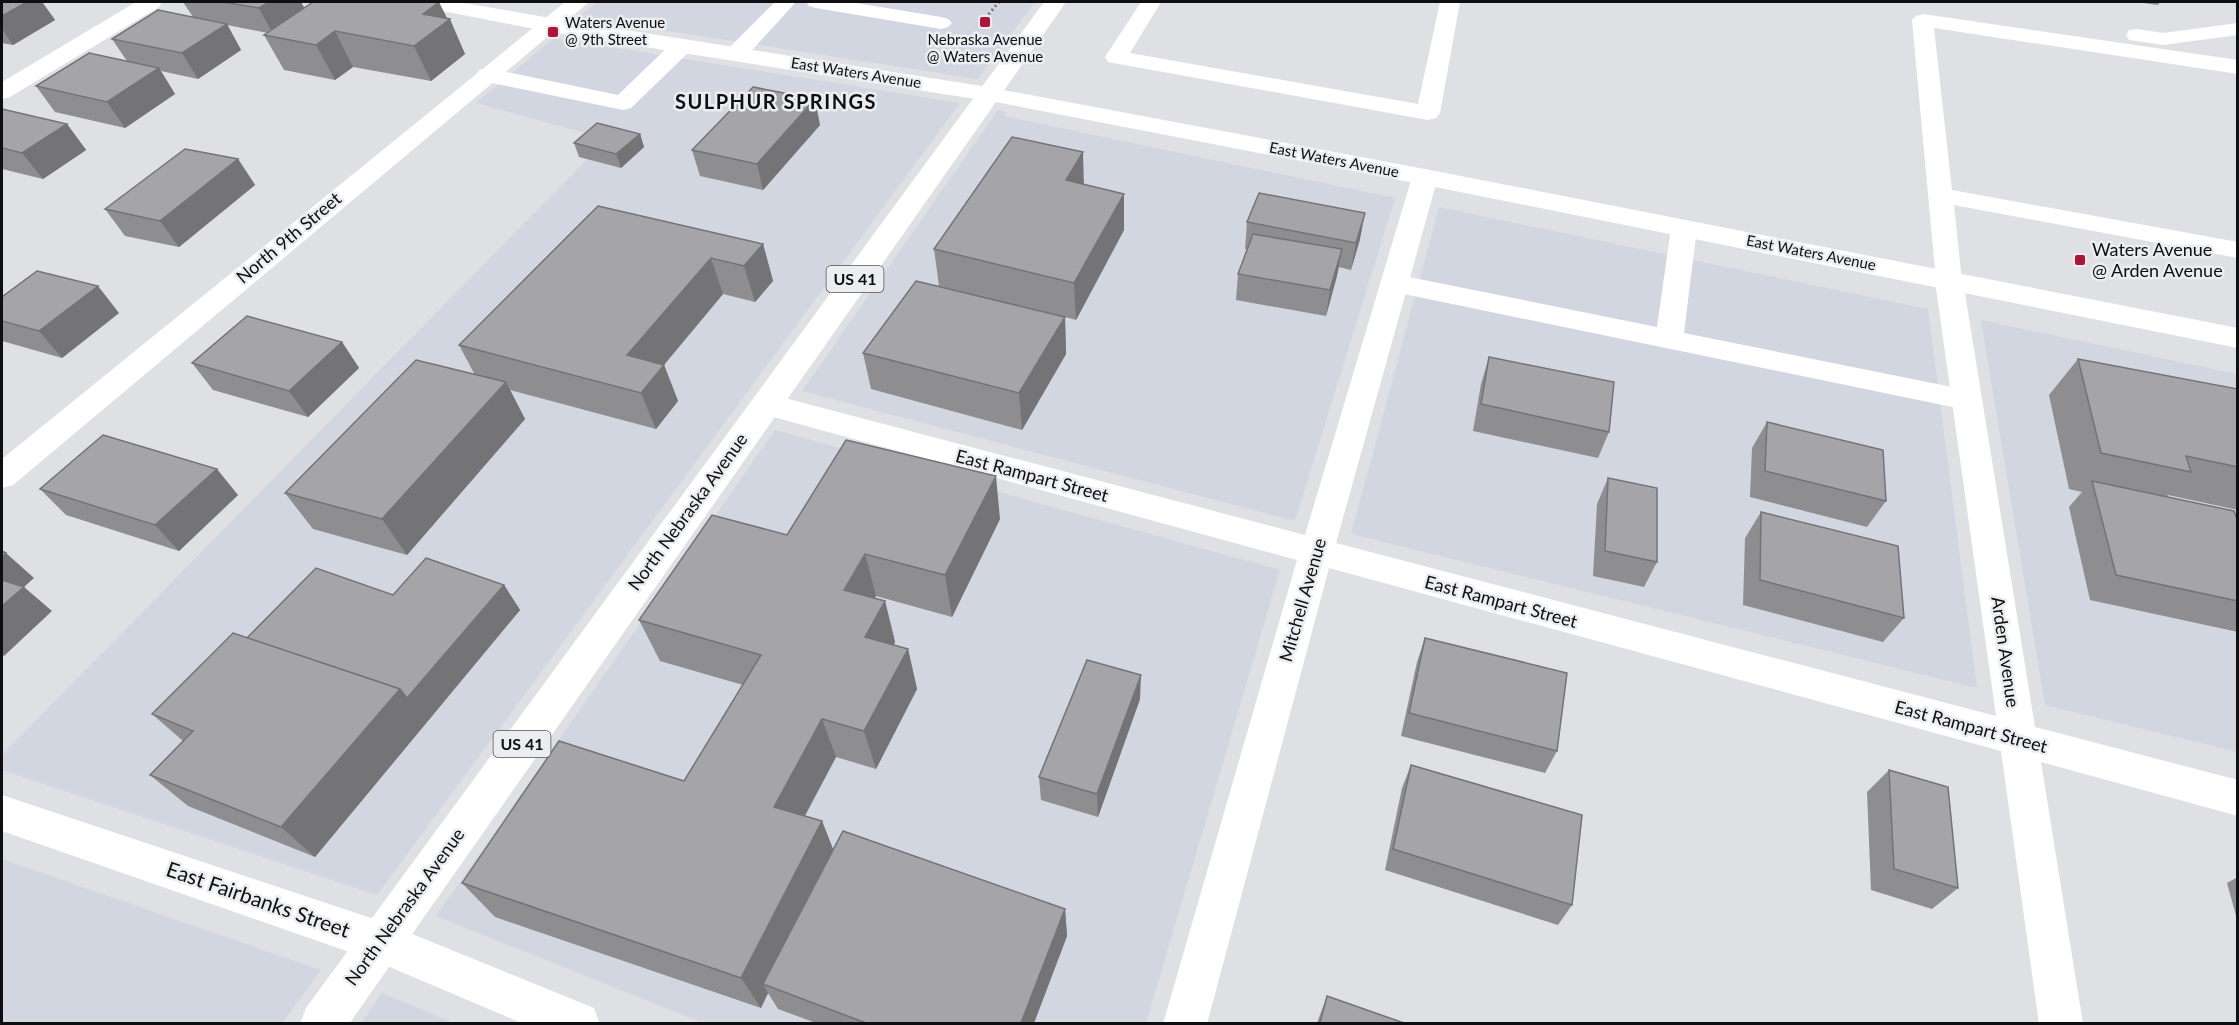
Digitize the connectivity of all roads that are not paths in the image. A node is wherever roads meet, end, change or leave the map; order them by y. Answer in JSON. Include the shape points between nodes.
{"nodes":[{"id":1,"x":151,"y":2,"type":"edge"},
{"id":2,"x":427,"y":2,"type":"edge"},
{"id":3,"x":578,"y":2,"type":"edge"},
{"id":4,"x":786,"y":2,"type":"edge"},
{"id":5,"x":816,"y":2,"type":"edge"},
{"id":6,"x":1055,"y":2,"type":"edge"},
{"id":7,"x":1152,"y":2,"type":"edge"},
{"id":8,"x":1450,"y":2,"type":"edge"},
{"id":9,"x":1916,"y":2,"type":"edge"},
{"id":10,"x":941,"y":23,"type":"dead end"},
{"id":11,"x":550,"y":25,"type":"junction"},
{"id":12,"x":2238,"y":29,"type":"edge"},
{"id":13,"x":682,"y":46,"type":"junction"},
{"id":14,"x":736,"y":54,"type":"junction"},
{"id":15,"x":2238,"y":67,"type":"edge"},
{"id":16,"x":487,"y":75,"type":"junction"},
{"id":17,"x":2,"y":92,"type":"edge"},
{"id":18,"x":988,"y":94,"type":"junction"},
{"id":19,"x":1425,"y":177,"type":"junction"},
{"id":20,"x":1941,"y":195,"type":"junction"},
{"id":21,"x":1684,"y":228,"type":"junction"},
{"id":22,"x":2238,"y":250,"type":"edge"},
{"id":23,"x":1949,"y":281,"type":"junction"},
{"id":24,"x":1394,"y":283,"type":"junction"},
{"id":25,"x":2238,"y":338,"type":"edge"},
{"id":26,"x":1670,"y":339,"type":"junction"},
{"id":27,"x":1967,"y":400,"type":"junction"},
{"id":28,"x":766,"y":404,"type":"junction"},
{"id":29,"x":2,"y":476,"type":"edge"},
{"id":30,"x":1316,"y":553,"type":"junction"},
{"id":31,"x":2018,"y":740,"type":"junction"},
{"id":32,"x":2238,"y":798,"type":"edge"},
{"id":33,"x":2,"y":813,"type":"edge"},
{"id":34,"x":380,"y":942,"type":"junction"},
{"id":35,"x":322,"y":1023,"type":"edge"},
{"id":36,"x":578,"y":1023,"type":"edge"},
{"id":37,"x":1185,"y":1023,"type":"edge"},
{"id":38,"x":2061,"y":1023,"type":"edge"}],
"edges":[{"from":1,"to":17,"type":"street"},
{"from":2,"to":11,"type":"street","name":"East Waters Avenue"},
{"from":3,"to":11,"type":"street","name":"North 9th Street"},
{"from":4,"to":14,"type":"lane"},
{"from":5,"to":10,"type":"lane"},
{"from":6,"to":18,"type":"street","name":"North Nebraska Avenue","number":"US 41"},
{"from":7,"to":8,"type":"lane","via":[[1116,57],[1428,113]]},
{"from":9,"to":12,"type":"lane","via":[[2163,39]]},
{"from":11,"to":13,"type":"street","name":"East Waters Avenue"},
{"from":11,"to":16,"type":"street","name":"North 9th Street"},
{"from":13,"to":14,"type":"street","name":"East Waters Avenue"},
{"from":13,"to":16,"type":"lane","via":[[623,103]]},
{"from":14,"to":18,"type":"street","name":"East Waters Avenue"},
{"from":15,"to":20,"type":"lane","via":[[1923,20]]},
{"from":16,"to":29,"type":"street","name":"North 9th Street"},
{"from":18,"to":19,"type":"street","name":"East Waters Avenue"},
{"from":18,"to":28,"type":"street","name":"North Nebraska Avenue","number":"US 41"},
{"from":19,"to":21,"type":"street","name":"East Waters Avenue"},
{"from":19,"to":24,"type":"street","name":"Mitchell Avenue"},
{"from":20,"to":22,"type":"lane"},
{"from":20,"to":23,"type":"lane"},
{"from":21,"to":23,"type":"street","name":"East Waters Avenue"},
{"from":21,"to":26,"type":"lane"},
{"from":23,"to":25,"type":"street","name":"East Waters Avenue"},
{"from":23,"to":27,"type":"street","name":"Arden Avenue"},
{"from":24,"to":26,"type":"lane"},
{"from":24,"to":30,"type":"street","name":"Mitchell Avenue"},
{"from":26,"to":27,"type":"lane"},
{"from":27,"to":31,"type":"street","name":"Arden Avenue"},
{"from":28,"to":30,"type":"street","name":"East Rampart Street"},
{"from":28,"to":34,"type":"street","name":"North Nebraska Avenue","number":"US 41"},
{"from":30,"to":31,"type":"street","name":"East Rampart Street"},
{"from":30,"to":37,"type":"street","name":"Mitchell Avenue"},
{"from":31,"to":32,"type":"street","name":"East Rampart Street"},
{"from":31,"to":38,"type":"street","name":"Arden Avenue"},
{"from":33,"to":34,"type":"street","name":"East Fairbanks Street"},
{"from":34,"to":35,"type":"street","name":"North Nebraska Avenue","number":"US 41"},
{"from":34,"to":36,"type":"street","name":"East Fairbanks Street"}]}
